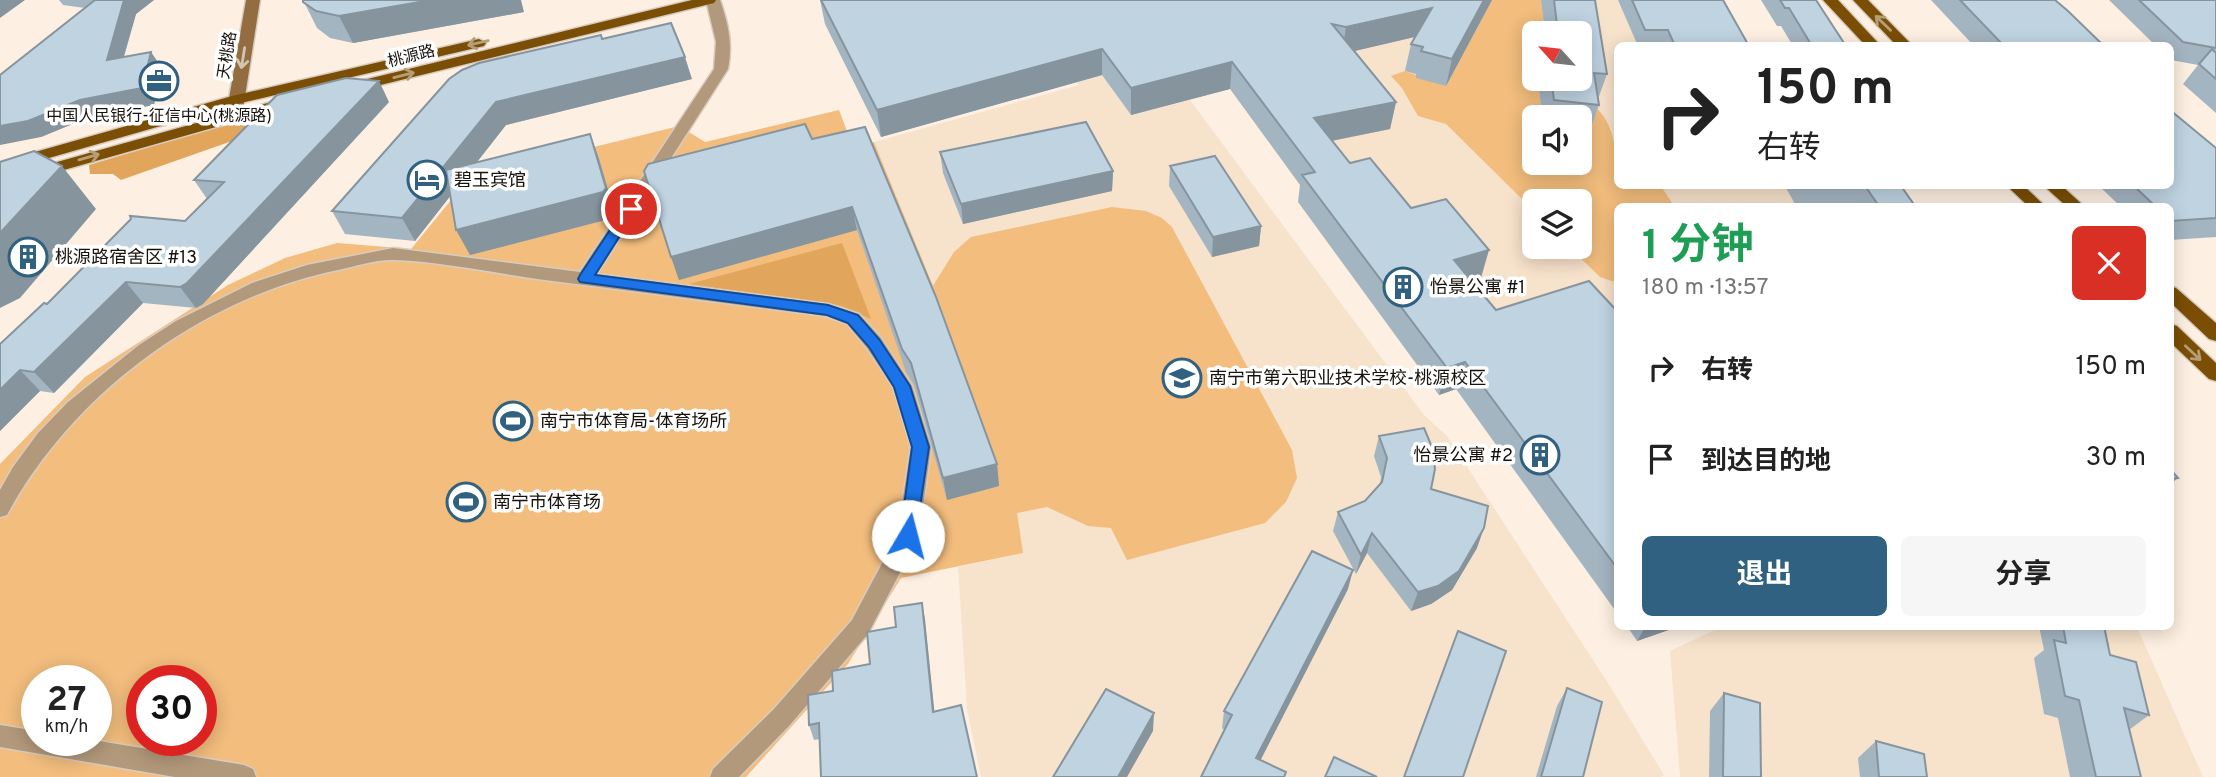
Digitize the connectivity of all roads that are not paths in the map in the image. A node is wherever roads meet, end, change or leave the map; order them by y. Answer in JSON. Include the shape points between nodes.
{"nodes":[{"id":1,"x":253,"y":0,"type":"edge"},
{"id":2,"x":664,"y":0,"type":"edge"},
{"id":3,"x":711,"y":0,"type":"edge"},
{"id":4,"x":1830,"y":0,"type":"edge"},
{"id":5,"x":1860,"y":0,"type":"edge"},
{"id":6,"x":1870,"y":42,"type":"edge"},
{"id":7,"x":1902,"y":42,"type":"edge"},
{"id":8,"x":237,"y":99,"type":"junction"},
{"id":9,"x":234,"y":116,"type":"junction"},
{"id":10,"x":0,"y":167,"type":"edge"},
{"id":11,"x":0,"y":183,"type":"edge"},
{"id":12,"x":2018,"y":189,"type":"edge"},
{"id":13,"x":2056,"y":189,"type":"edge"},
{"id":14,"x":2034,"y":203,"type":"edge"},
{"id":15,"x":2072,"y":203,"type":"edge"},
{"id":16,"x":585,"y":279,"type":"junction"},
{"id":17,"x":2174,"y":296,"type":"edge"},
{"id":18,"x":2216,"y":334,"type":"edge"},
{"id":19,"x":2174,"y":335,"type":"edge"},
{"id":20,"x":2216,"y":374,"type":"edge"},
{"id":21,"x":0,"y":509,"type":"edge"},
{"id":22,"x":0,"y":736,"type":"edge"},
{"id":23,"x":209,"y":775,"type":"edge"},
{"id":24,"x":244,"y":777,"type":"edge"},
{"id":25,"x":722,"y":777,"type":"edge"}],
"edges":[{"from":1,"to":8,"type":"main road","name":"天桃路","one_way":true},
{"from":2,"to":8,"type":"main road","name":"桃源路","one_way":true},
{"from":9,"to":3,"type":"main road","name":"桃源路","one_way":true},
{"from":3,"to":16,"type":"street","via":[[724,34],[726,53],[721,69]]},
{"from":4,"to":6,"type":"main road"},
{"from":7,"to":5,"type":"main road","one_way":true},
{"from":8,"to":9,"type":"main road","name":"天桃路"},
{"from":8,"to":10,"type":"main road","name":"桃源路"},
{"from":11,"to":9,"type":"main road","name":"桃源路","one_way":true},
{"from":12,"to":14,"type":"main road"},
{"from":13,"to":15,"type":"main road"},
{"from":16,"to":21,"type":"street","via":[[393,254],[334,264],[259,287],[180,328],[106,378],[39,445]]},
{"from":16,"to":25,"type":"street","via":[[828,310],[853,319],[902,386],[920,447],[908,536],[860,627]]},
{"from":17,"to":18,"type":"main road"},
{"from":19,"to":20,"type":"main road","one_way":true},
{"from":22,"to":23,"type":"street"},
{"from":23,"to":24,"type":"street"}]}
